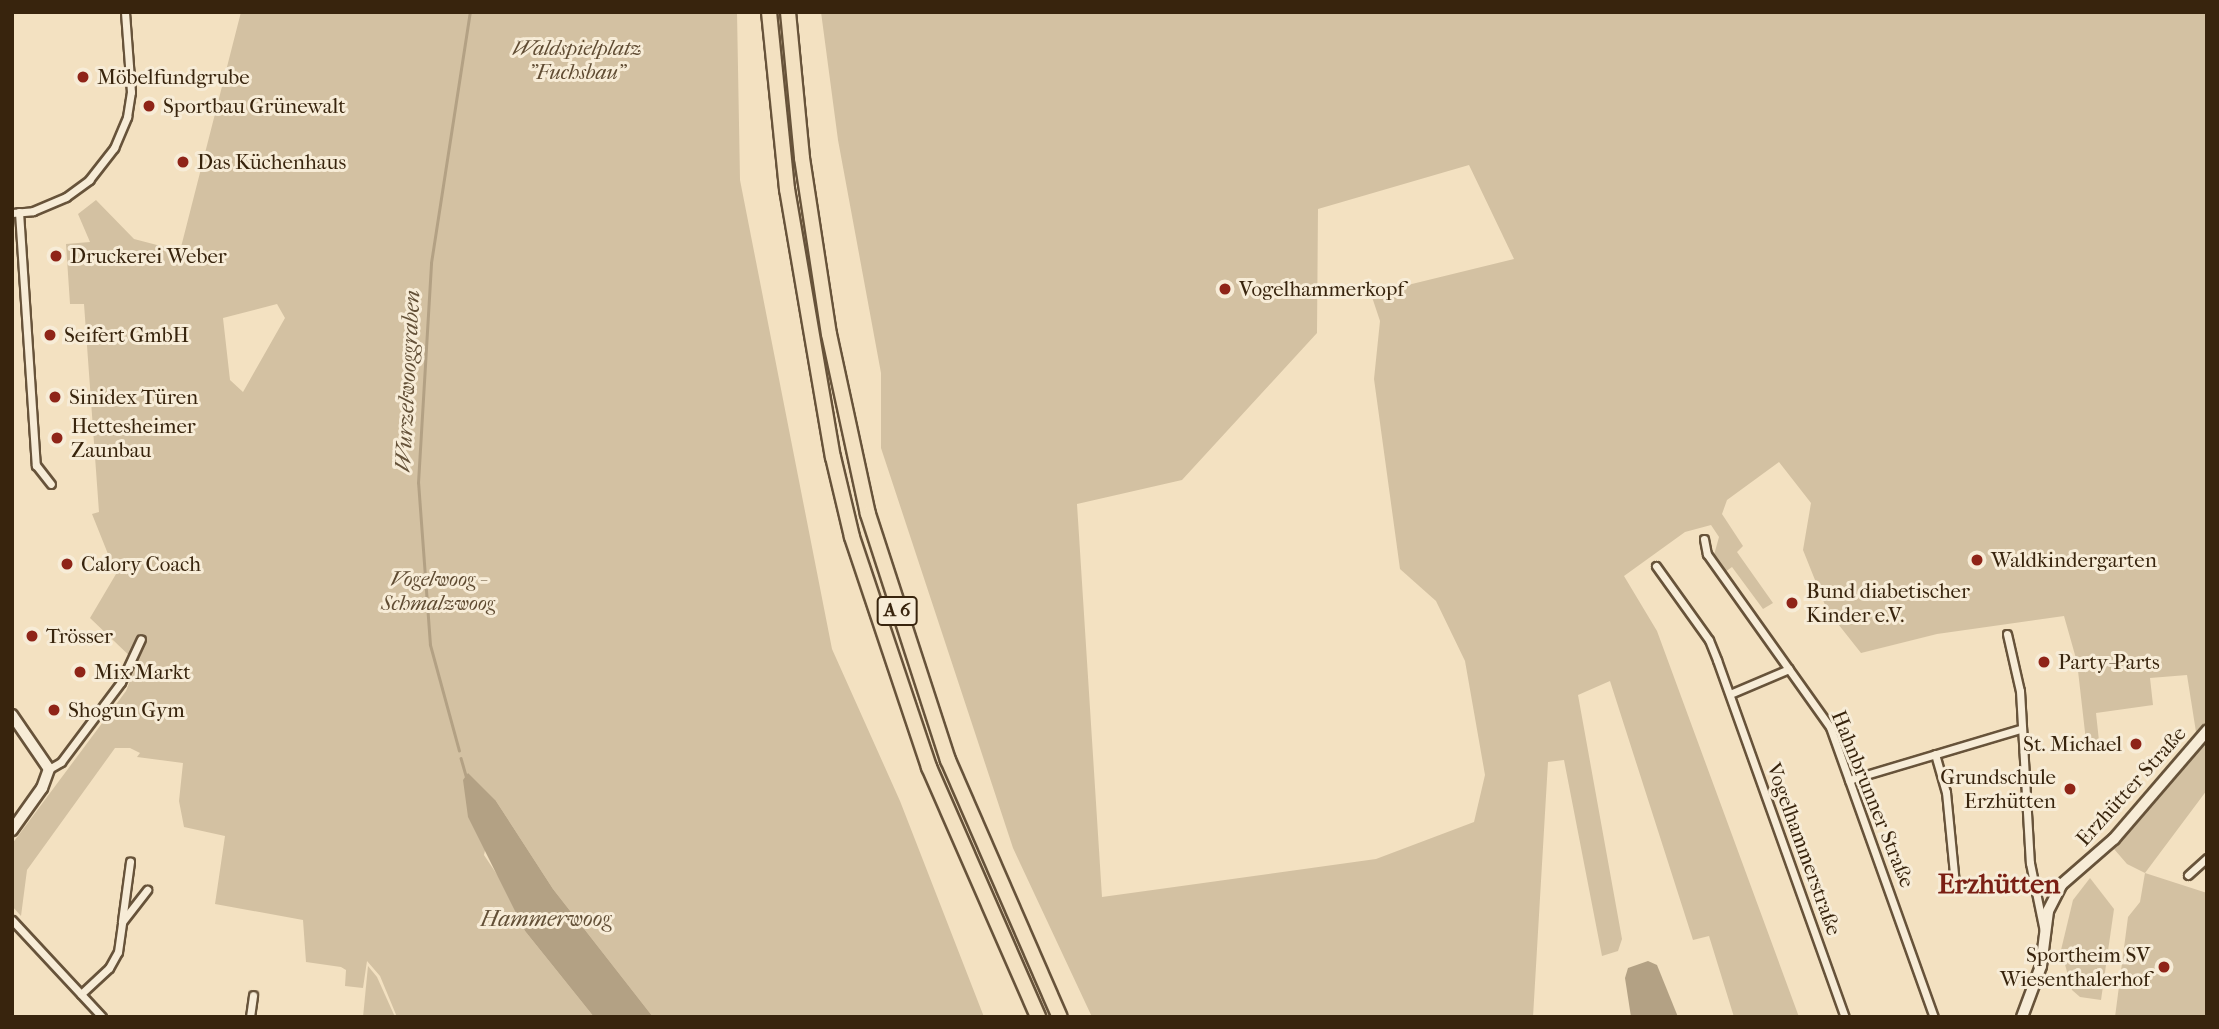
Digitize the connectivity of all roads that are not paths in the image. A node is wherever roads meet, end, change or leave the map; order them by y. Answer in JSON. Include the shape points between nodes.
{"nodes":[{"id":1,"x":125,"y":12,"type":"edge"},
{"id":2,"x":769,"y":12,"type":"edge"},
{"id":3,"x":788,"y":12,"type":"edge"},
{"id":4,"x":15,"y":213,"type":"edge"},
{"id":5,"x":51,"y":484,"type":"dead end"},
{"id":6,"x":1704,"y":539,"type":"dead end"},
{"id":7,"x":1656,"y":566,"type":"dead end"},
{"id":8,"x":2007,"y":634,"type":"dead end"},
{"id":9,"x":141,"y":639,"type":"dead end"},
{"id":10,"x":1789,"y":669,"type":"junction"},
{"id":11,"x":1730,"y":694,"type":"junction"},
{"id":12,"x":12,"y":715,"type":"edge"},
{"id":13,"x":2020,"y":729,"type":"junction"},
{"id":14,"x":2207,"y":731,"type":"edge"},
{"id":15,"x":1935,"y":754,"type":"junction"},
{"id":16,"x":49,"y":769,"type":"junction"},
{"id":17,"x":1849,"y":780,"type":"junction"},
{"id":18,"x":12,"y":830,"type":"edge"},
{"id":19,"x":2207,"y":858,"type":"edge"},
{"id":20,"x":130,"y":862,"type":"dead end"},
{"id":21,"x":2188,"y":875,"type":"dead end"},
{"id":22,"x":1965,"y":883,"type":"dead end"},
{"id":23,"x":147,"y":890,"type":"dead end"},
{"id":24,"x":12,"y":920,"type":"edge"},
{"id":25,"x":122,"y":922,"type":"junction"},
{"id":26,"x":2045,"y":934,"type":"junction"},
{"id":27,"x":80,"y":994,"type":"junction"},
{"id":28,"x":253,"y":995,"type":"dead end"},
{"id":29,"x":102,"y":1017,"type":"edge"},
{"id":30,"x":250,"y":1017,"type":"edge"},
{"id":31,"x":1038,"y":1017,"type":"edge"},
{"id":32,"x":1060,"y":1017,"type":"edge"},
{"id":33,"x":1845,"y":1017,"type":"edge"},
{"id":34,"x":1934,"y":1017,"type":"edge"},
{"id":35,"x":2022,"y":1017,"type":"edge"}],
"edges":[{"from":1,"to":4,"type":"street","via":[[131,92],[114,148],[89,180],[66,197]]},
{"from":2,"to":31,"type":"highway","number":"A 6","via":[[787,189],[833,457],[871,602],[929,767]]},
{"from":3,"to":32,"type":"highway","number":"A 6","via":[[805,183],[853,453],[890,590],[948,760]]},
{"from":4,"to":5,"type":"street","via":[[36,465]]},
{"from":6,"to":10,"type":"street","name":"Hahnbrunner Straße","via":[[1707,554]]},
{"from":7,"to":11,"type":"street","name":"Vogelhammerstraße","via":[[1709,640]]},
{"from":8,"to":13,"type":"street","via":[[2020,691]]},
{"from":9,"to":16,"type":"street","via":[[121,682],[61,762]]},
{"from":10,"to":11,"type":"street"},
{"from":10,"to":17,"type":"street","name":"Hahnbrunner Straße","via":[[1830,727]]},
{"from":11,"to":33,"type":"street","name":"Vogelhammerstraße"},
{"from":12,"to":16,"type":"street"},
{"from":13,"to":15,"type":"street"},
{"from":13,"to":26,"type":"street","via":[[2031,875]]},
{"from":14,"to":26,"type":"street","name":"Erzhütter Straße","via":[[2106,848],[2061,885],[2048,911]]},
{"from":15,"to":17,"type":"street"},
{"from":15,"to":22,"type":"street","via":[[1946,792],[1953,883]]},
{"from":16,"to":18,"type":"street","via":[[42,788]]},
{"from":17,"to":34,"type":"street","name":"Hahnbrunner Straße"},
{"from":19,"to":21,"type":"street"},
{"from":20,"to":25,"type":"street"},
{"from":23,"to":25,"type":"street"},
{"from":24,"to":27,"type":"street"},
{"from":25,"to":27,"type":"street","via":[[118,952],[109,968]]},
{"from":26,"to":35,"type":"street","name":"Erzhütter Straße","via":[[2041,966]]},
{"from":27,"to":29,"type":"street"},
{"from":28,"to":30,"type":"street"}]}
